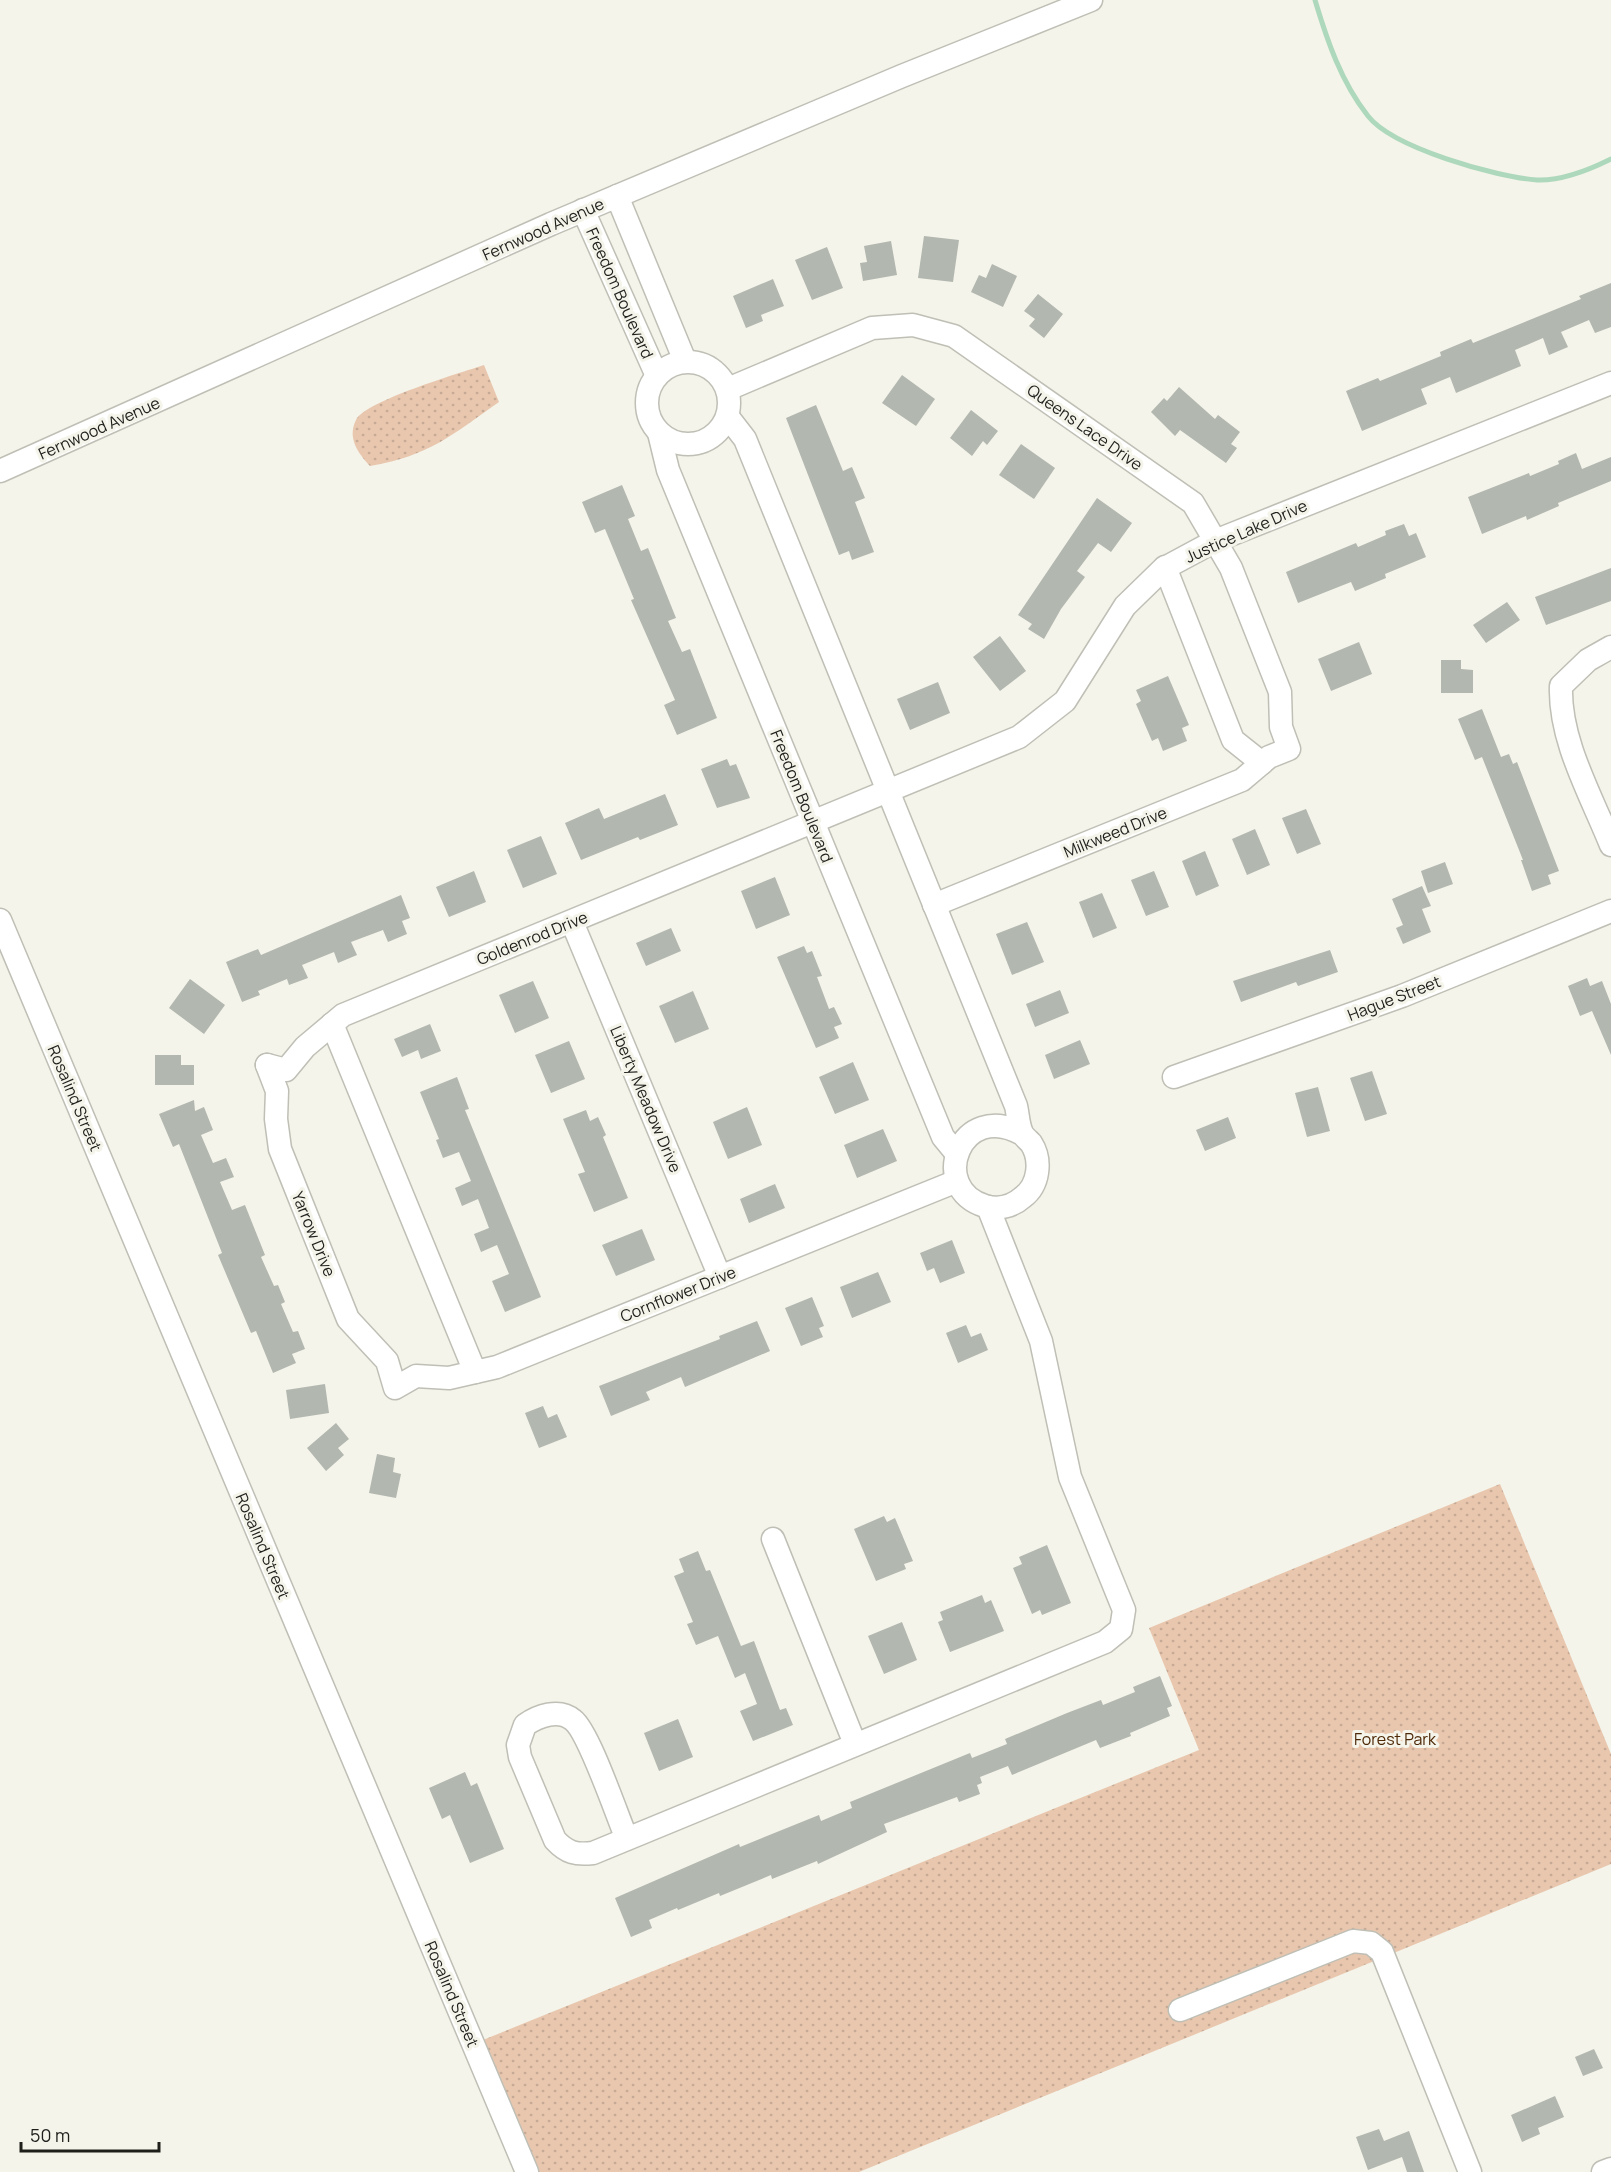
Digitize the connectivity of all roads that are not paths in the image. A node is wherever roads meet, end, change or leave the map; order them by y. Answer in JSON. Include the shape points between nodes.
{"nodes":[{"id":1,"x":1092,"y":0,"type":"edge"},
{"id":2,"x":617,"y":196,"type":"junction"},
{"id":3,"x":583,"y":210,"type":"junction"},
{"id":4,"x":685,"y":361,"type":"junction"},
{"id":5,"x":657,"y":376,"type":"junction"},
{"id":6,"x":1611,"y":383,"type":"edge"},
{"id":7,"x":728,"y":389,"type":"junction"},
{"id":8,"x":728,"y":417,"type":"junction"},
{"id":9,"x":659,"y":433,"type":"junction"},
{"id":10,"x":0,"y":471,"type":"edge"},
{"id":11,"x":1215,"y":541,"type":"junction"},
{"id":12,"x":1165,"y":567,"type":"junction"},
{"id":13,"x":1611,"y":647,"type":"edge"},
{"id":14,"x":1289,"y":749,"type":"joint"},
{"id":15,"x":1262,"y":763,"type":"junction"},
{"id":16,"x":888,"y":792,"type":"junction"},
{"id":17,"x":813,"y":824,"type":"junction"},
{"id":18,"x":1611,"y":845,"type":"edge"},
{"id":19,"x":934,"y":905,"type":"junction"},
{"id":20,"x":1611,"y":911,"type":"edge"},
{"id":21,"x":0,"y":920,"type":"edge"},
{"id":22,"x":572,"y":922,"type":"junction"},
{"id":23,"x":332,"y":1024,"type":"junction"},
{"id":24,"x":267,"y":1065,"type":"joint"},
{"id":25,"x":1174,"y":1077,"type":"dead end"},
{"id":26,"x":1022,"y":1134,"type":"junction"},
{"id":27,"x":957,"y":1154,"type":"junction"},
{"id":28,"x":957,"y":1180,"type":"junction"},
{"id":29,"x":988,"y":1207,"type":"junction"},
{"id":30,"x":720,"y":1277,"type":"junction"},
{"id":31,"x":475,"y":1372,"type":"junction"},
{"id":32,"x":395,"y":1388,"type":"joint"},
{"id":33,"x":773,"y":1539,"type":"dead end"},
{"id":34,"x":855,"y":1744,"type":"junction"},
{"id":35,"x":627,"y":1839,"type":"junction"},
{"id":36,"x":1180,"y":2010,"type":"dead end"},
{"id":37,"x":1611,"y":2169,"type":"edge"},
{"id":38,"x":527,"y":2172,"type":"edge"},
{"id":39,"x":1470,"y":2172,"type":"edge"},
{"id":40,"x":1603,"y":2172,"type":"edge"}],
"edges":[{"from":1,"to":2,"type":"street","name":"Fernwood Avenue"},
{"from":2,"to":3,"type":"street","name":"Fernwood Avenue"},
{"from":2,"to":4,"type":"street","name":"Freedom Boulevard"},
{"from":3,"to":5,"type":"street","name":"Freedom Boulevard"},
{"from":3,"to":10,"type":"street","name":"Fernwood Avenue"},
{"from":4,"to":5,"type":"street","via":[[672,364]]},
{"from":4,"to":7,"type":"street","via":[[711,368]]},
{"from":5,"to":9,"type":"street","via":[[647,395],[647,408]]},
{"from":6,"to":11,"type":"street","name":"Justice Lake Drive"},
{"from":7,"to":8,"type":"street"},
{"from":7,"to":11,"type":"street","name":"Queens Lace Drive","via":[[872,328],[913,325],[954,336],[1193,503]]},
{"from":8,"to":9,"type":"street","via":[[711,438],[698,444],[684,445]]},
{"from":8,"to":16,"type":"street","via":[[745,439]]},
{"from":9,"to":17,"type":"street","name":"Freedom Boulevard","via":[[668,470]]},
{"from":11,"to":12,"type":"street","name":"Justice Lake Drive"},
{"from":11,"to":14,"type":"street","name":"Queens Lace Drive","via":[[1232,568],[1280,692],[1281,727]]},
{"from":12,"to":15,"type":"street","via":[[1233,740]]},
{"from":12,"to":16,"type":"street","name":"Justice Lake Drive","via":[[1125,606],[1065,701],[1019,737]]},
{"from":13,"to":18,"type":"street","via":[[1588,660],[1561,686],[1560,706],[1569,740]]},
{"from":14,"to":15,"type":"street","name":"Milkweed Drive"},
{"from":15,"to":19,"type":"street","name":"Milkweed Drive","via":[[1242,780]]},
{"from":16,"to":17,"type":"street","name":"Justice Lake Drive"},
{"from":16,"to":19,"type":"street"},
{"from":17,"to":22,"type":"street","name":"Goldenrod Drive"},
{"from":17,"to":27,"type":"street","name":"Freedom Boulevard","via":[[943,1137]]},
{"from":19,"to":26,"type":"street","via":[[1016,1106]]},
{"from":20,"to":25,"type":"street","name":"Hague Street","via":[[1402,996]]},
{"from":21,"to":38,"type":"street","name":"Rosalind Street"},
{"from":22,"to":23,"type":"street","name":"Goldenrod Drive","via":[[343,1015]]},
{"from":22,"to":30,"type":"street","name":"Liberty Meadow Drive"},
{"from":23,"to":24,"type":"street","name":"Goldenrod Drive","via":[[286,1070]]},
{"from":23,"to":31,"type":"street"},
{"from":24,"to":32,"type":"street","name":"Yarrow Drive","via":[[277,1091],[280,1149],[348,1319],[387,1361]]},
{"from":26,"to":27,"type":"street","via":[[1010,1127],[984,1127],[972,1132]]},
{"from":26,"to":29,"type":"street","via":[[1036,1156],[1034,1184],[1015,1203],[1002,1208]]},
{"from":27,"to":28,"type":"street"},
{"from":28,"to":29,"type":"street","via":[[964,1193]]},
{"from":28,"to":30,"type":"street","name":"Cornflower Drive"},
{"from":29,"to":34,"type":"street","via":[[1041,1341],[1070,1477],[1124,1610],[1120,1629],[1105,1642]]},
{"from":30,"to":31,"type":"street","name":"Cornflower Drive","via":[[497,1367]]},
{"from":31,"to":32,"type":"street","name":"Cornflower Drive","via":[[449,1378],[416,1376]]},
{"from":33,"to":34,"type":"street"},
{"from":34,"to":35,"type":"street"},
{"from":35,"to":35,"type":"street","via":[[577,1855],[555,1840],[520,1757],[518,1745],[525,1725],[547,1714],[573,1720],[584,1736]]},
{"from":36,"to":39,"type":"street","via":[[1353,1941],[1371,1943],[1382,1952]]},
{"from":37,"to":40,"type":"street"}]}
